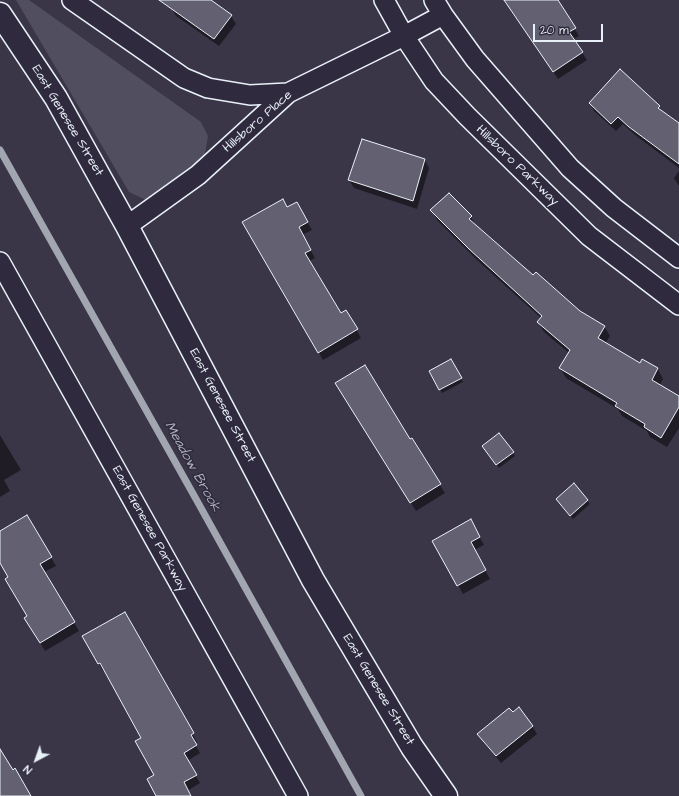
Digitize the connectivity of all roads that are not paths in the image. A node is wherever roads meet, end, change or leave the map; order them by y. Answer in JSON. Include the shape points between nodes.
{"nodes":[{"id":1,"x":72,"y":0,"type":"edge"},
{"id":2,"x":384,"y":0,"type":"edge"},
{"id":3,"x":438,"y":8,"type":"edge"},
{"id":4,"x":0,"y":14,"type":"edge"},
{"id":5,"x":404,"y":36,"type":"junction"},
{"id":6,"x":288,"y":93,"type":"junction"},
{"id":7,"x":127,"y":226,"type":"junction"},
{"id":8,"x":679,"y":258,"type":"edge"},
{"id":9,"x":0,"y":262,"type":"edge"},
{"id":10,"x":679,"y":305,"type":"edge"},
{"id":11,"x":298,"y":796,"type":"edge"},
{"id":12,"x":446,"y":796,"type":"edge"}],
"edges":[{"from":1,"to":6,"type":"street","via":[[184,78],[208,88],[250,95]]},
{"from":2,"to":5,"type":"street","name":"Hillsboro Parkway"},
{"from":3,"to":5,"type":"street","name":"Hillsboro Place"},
{"from":3,"to":8,"type":"street","via":[[475,59],[570,168],[614,208]]},
{"from":4,"to":7,"type":"main road","name":"East Genesee Street","via":[[56,98]]},
{"from":5,"to":6,"type":"street","name":"Hillsboro Place"},
{"from":5,"to":10,"type":"street","name":"Hillsboro Parkway","via":[[434,81],[466,116],[589,236]]},
{"from":6,"to":7,"type":"street","name":"Hillsboro Place","via":[[198,175]]},
{"from":7,"to":12,"type":"main road","name":"East Genesee Street","via":[[313,580],[412,747]]},
{"from":9,"to":11,"type":"street","name":"East Genesee Parkway"}]}
